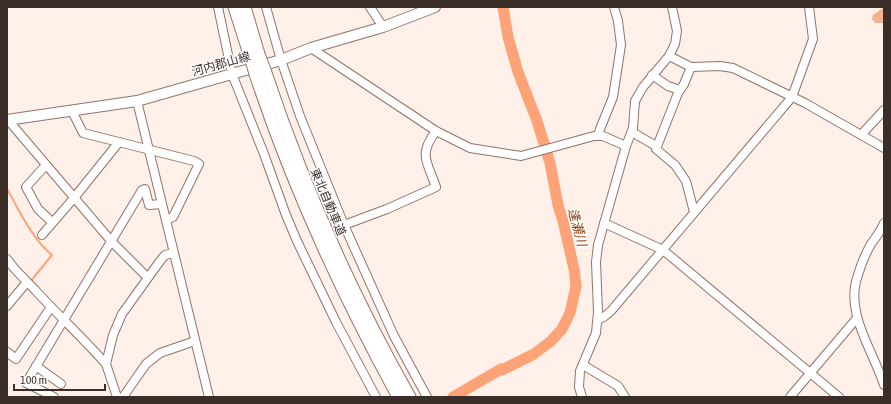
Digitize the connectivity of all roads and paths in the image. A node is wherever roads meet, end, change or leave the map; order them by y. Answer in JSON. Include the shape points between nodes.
{"nodes":[{"id":1,"x":218,"y":7,"type":"edge"},
{"id":2,"x":234,"y":7,"type":"edge"},
{"id":3,"x":245,"y":7,"type":"edge"},
{"id":4,"x":266,"y":7,"type":"edge"},
{"id":5,"x":370,"y":7,"type":"edge"},
{"id":6,"x":435,"y":7,"type":"edge"},
{"id":7,"x":614,"y":7,"type":"edge"},
{"id":8,"x":672,"y":7,"type":"edge"},
{"id":9,"x":809,"y":7,"type":"edge"},
{"id":10,"x":383,"y":27,"type":"junction"},
{"id":11,"x":311,"y":48,"type":"junction"},
{"id":12,"x":255,"y":55,"type":"junction"},
{"id":13,"x":669,"y":56,"type":"junction"},
{"id":14,"x":281,"y":60,"type":"junction"},
{"id":15,"x":691,"y":67,"type":"junction"},
{"id":16,"x":260,"y":72,"type":"junction"},
{"id":17,"x":232,"y":74,"type":"junction"},
{"id":18,"x":652,"y":75,"type":"junction"},
{"id":19,"x":680,"y":90,"type":"junction"},
{"id":20,"x":792,"y":97,"type":"junction"},
{"id":21,"x":137,"y":101,"type":"junction"},
{"id":22,"x":884,"y":110,"type":"edge"},
{"id":23,"x":72,"y":111,"type":"junction"},
{"id":24,"x":8,"y":120,"type":"edge"},
{"id":25,"x":436,"y":131,"type":"junction"},
{"id":26,"x":632,"y":132,"type":"junction"},
{"id":27,"x":861,"y":135,"type":"junction"},
{"id":28,"x":598,"y":136,"type":"junction"},
{"id":29,"x":119,"y":142,"type":"junction"},
{"id":30,"x":626,"y":146,"type":"junction"},
{"id":31,"x":656,"y":146,"type":"junction"},
{"id":32,"x":884,"y":148,"type":"edge"},
{"id":33,"x":148,"y":149,"type":"junction"},
{"id":34,"x":46,"y":165,"type":"junction"},
{"id":35,"x":74,"y":198,"type":"junction"},
{"id":36,"x":161,"y":204,"type":"junction"},
{"id":37,"x":694,"y":212,"type":"junction"},
{"id":38,"x":166,"y":220,"type":"junction"},
{"id":39,"x":52,"y":222,"type":"junction"},
{"id":40,"x":604,"y":223,"type":"junction"},
{"id":41,"x":884,"y":223,"type":"edge"},
{"id":42,"x":344,"y":225,"type":"junction"},
{"id":43,"x":42,"y":235,"type":"dead end"},
{"id":44,"x":112,"y":242,"type":"junction"},
{"id":45,"x":663,"y":250,"type":"junction"},
{"id":46,"x":173,"y":253,"type":"junction"},
{"id":47,"x":7,"y":259,"type":"edge"},
{"id":48,"x":147,"y":277,"type":"junction"},
{"id":49,"x":29,"y":284,"type":"junction"},
{"id":50,"x":8,"y":303,"type":"edge"},
{"id":51,"x":50,"y":307,"type":"junction"},
{"id":52,"x":857,"y":318,"type":"junction"},
{"id":53,"x":64,"y":320,"type":"junction"},
{"id":54,"x":598,"y":320,"type":"junction"},
{"id":55,"x":195,"y":341,"type":"junction"},
{"id":56,"x":7,"y":352,"type":"edge"},
{"id":57,"x":106,"y":364,"type":"junction"},
{"id":58,"x":583,"y":365,"type":"junction"},
{"id":59,"x":36,"y":366,"type":"junction"},
{"id":60,"x":810,"y":373,"type":"junction"},
{"id":61,"x":61,"y":384,"type":"dead end"},
{"id":62,"x":884,"y":385,"type":"edge"},
{"id":63,"x":54,"y":397,"type":"edge"},
{"id":64,"x":117,"y":397,"type":"edge"},
{"id":65,"x":123,"y":397,"type":"edge"},
{"id":66,"x":209,"y":397,"type":"edge"},
{"id":67,"x":376,"y":397,"type":"edge"},
{"id":68,"x":398,"y":397,"type":"edge"},
{"id":69,"x":410,"y":397,"type":"edge"},
{"id":70,"x":427,"y":397,"type":"edge"},
{"id":71,"x":582,"y":397,"type":"edge"},
{"id":72,"x":625,"y":397,"type":"edge"},
{"id":73,"x":790,"y":397,"type":"edge"},
{"id":74,"x":838,"y":397,"type":"edge"}],
"edges":[{"from":1,"to":17,"type":"street"},
{"from":2,"to":12,"type":"highway","name":"東北自動車道"},
{"from":3,"to":12,"type":"highway","name":"東北自動車道"},
{"from":4,"to":14,"type":"street"},
{"from":5,"to":10,"type":"street"},
{"from":6,"to":10,"type":"main road","name":"河内郡山線"},
{"from":7,"to":28,"type":"street","via":[[621,46],[613,97]]},
{"from":8,"to":13,"type":"street","via":[[677,31]]},
{"from":9,"to":20,"type":"street","via":[[813,39]]},
{"from":10,"to":11,"type":"main road","name":"河内郡山線"},
{"from":11,"to":14,"type":"main road","name":"河内郡山線"},
{"from":11,"to":25,"type":"street"},
{"from":12,"to":16,"type":"highway","name":"東北自動車道","bridge":true},
{"from":13,"to":15,"type":"street"},
{"from":13,"to":18,"type":"street"},
{"from":14,"to":17,"type":"main road","name":"河内郡山線"},
{"from":14,"to":42,"type":"street","via":[[300,116]]},
{"from":15,"to":19,"type":"street"},
{"from":15,"to":20,"type":"street","via":[[733,68]]},
{"from":16,"to":68,"type":"highway","name":"東北自動車道","via":[[288,166],[325,254],[364,335]]},
{"from":16,"to":69,"type":"highway","name":"東北自動車道","via":[[334,248],[373,330]]},
{"from":17,"to":21,"type":"main road","name":"河内郡山線"},
{"from":17,"to":67,"type":"street","via":[[297,241]]},
{"from":18,"to":19,"type":"street","via":[[668,86]]},
{"from":18,"to":26,"type":"street","via":[[635,101]]},
{"from":19,"to":31,"type":"street"},
{"from":20,"to":27,"type":"street"},
{"from":20,"to":37,"type":"street"},
{"from":21,"to":23,"type":"main road","name":"河内郡山線"},
{"from":21,"to":33,"type":"street"},
{"from":22,"to":27,"type":"street"},
{"from":23,"to":24,"type":"main road","name":"河内郡山線"},
{"from":23,"to":29,"type":"street","via":[[83,133]]},
{"from":24,"to":34,"type":"street"},
{"from":25,"to":28,"type":"street","via":[[475,149],[517,156]]},
{"from":25,"to":42,"type":"street","via":[[429,141],[425,155],[436,186]]},
{"from":26,"to":30,"type":"street"},
{"from":26,"to":31,"type":"street"},
{"from":27,"to":32,"type":"street"},
{"from":28,"to":30,"type":"street"},
{"from":29,"to":33,"type":"street"},
{"from":29,"to":35,"type":"street"},
{"from":30,"to":40,"type":"street"},
{"from":31,"to":37,"type":"street","via":[[656,149],[675,165],[686,182]]},
{"from":33,"to":36,"type":"street"},
{"from":33,"to":38,"type":"street","via":[[199,164],[173,217]]},
{"from":34,"to":35,"type":"street"},
{"from":34,"to":39,"type":"street","via":[[26,187],[38,209]]},
{"from":35,"to":39,"type":"street"},
{"from":35,"to":44,"type":"street"},
{"from":36,"to":38,"type":"street"},
{"from":36,"to":44,"type":"street","via":[[149,205],[145,189],[142,190]]},
{"from":37,"to":45,"type":"street"},
{"from":38,"to":46,"type":"street"},
{"from":39,"to":43,"type":"street"},
{"from":40,"to":45,"type":"street"},
{"from":40,"to":54,"type":"street","via":[[596,257]]},
{"from":41,"to":52,"type":"street","via":[[871,244],[857,276]]},
{"from":42,"to":70,"type":"street","via":[[394,336]]},
{"from":44,"to":48,"type":"street"},
{"from":44,"to":53,"type":"street"},
{"from":45,"to":54,"type":"street","via":[[610,312]]},
{"from":45,"to":60,"type":"street"},
{"from":46,"to":48,"type":"street","via":[[165,255]]},
{"from":46,"to":55,"type":"street"},
{"from":47,"to":49,"type":"street"},
{"from":48,"to":57,"type":"street","via":[[117,324]]},
{"from":49,"to":50,"type":"street"},
{"from":49,"to":51,"type":"street"},
{"from":51,"to":53,"type":"street"},
{"from":51,"to":56,"type":"street","via":[[16,358]]},
{"from":52,"to":60,"type":"street"},
{"from":52,"to":62,"type":"street"},
{"from":53,"to":57,"type":"street"},
{"from":53,"to":59,"type":"street"},
{"from":54,"to":58,"type":"street","via":[[595,336]]},
{"from":55,"to":65,"type":"street","via":[[160,353],[146,364]]},
{"from":55,"to":66,"type":"street"},
{"from":57,"to":64,"type":"street"},
{"from":58,"to":71,"type":"street","via":[[579,387]]},
{"from":58,"to":72,"type":"street","via":[[618,386]]},
{"from":59,"to":61,"type":"street"},
{"from":59,"to":63,"type":"street","via":[[26,383]]},
{"from":60,"to":73,"type":"street"},
{"from":60,"to":74,"type":"street"}]}
